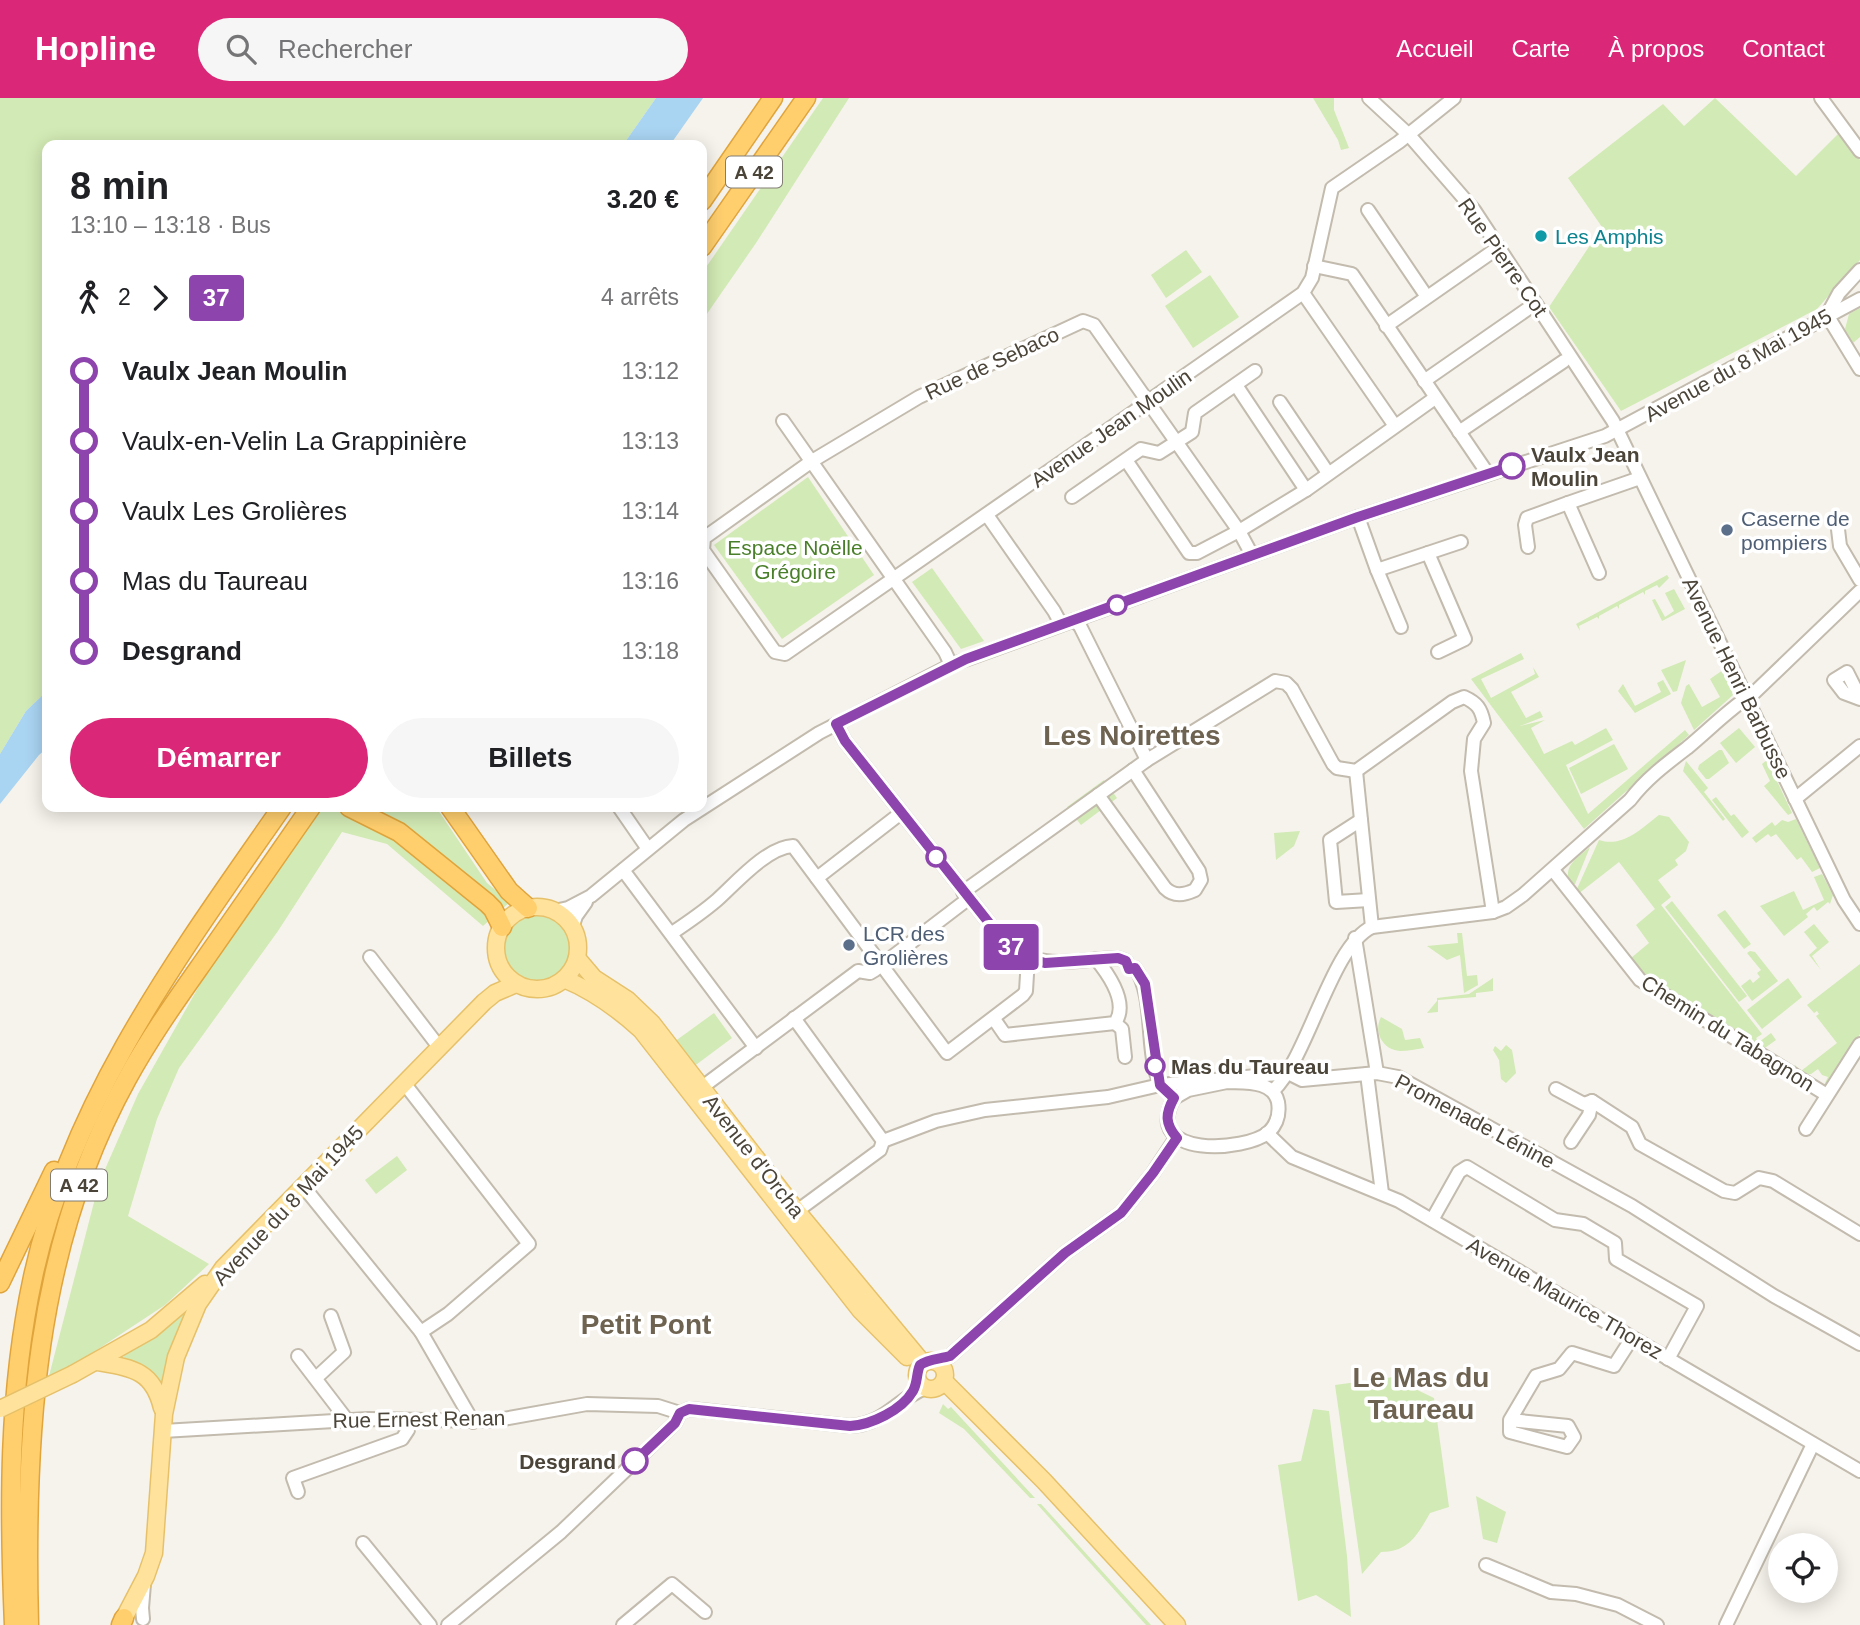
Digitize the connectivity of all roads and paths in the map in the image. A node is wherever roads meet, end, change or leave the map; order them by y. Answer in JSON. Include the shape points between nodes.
{"nodes":[{"id":1,"x":773,"y":98,"type":"edge"},
{"id":2,"x":806,"y":98,"type":"edge"},
{"id":3,"x":1369,"y":98,"type":"edge"},
{"id":4,"x":1454,"y":98,"type":"edge"},
{"id":5,"x":1821,"y":98,"type":"edge"},
{"id":6,"x":1409,"y":135,"type":"junction"},
{"id":7,"x":1860,"y":151,"type":"edge"},
{"id":8,"x":707,"y":194,"type":"edge"},
{"id":9,"x":1368,"y":210,"type":"dead end"},
{"id":10,"x":707,"y":240,"type":"edge"},
{"id":11,"x":1492,"y":252,"type":"dead end"},
{"id":12,"x":1314,"y":266,"type":"junction"},
{"id":13,"x":1860,"y":270,"type":"edge"},
{"id":14,"x":1303,"y":293,"type":"junction"},
{"id":15,"x":1427,"y":297,"type":"junction"},
{"id":16,"x":1860,"y":299,"type":"edge"},
{"id":17,"x":1529,"y":308,"type":"dead end"},
{"id":18,"x":1827,"y":315,"type":"junction"},
{"id":19,"x":1386,"y":326,"type":"junction"},
{"id":20,"x":1564,"y":361,"type":"dead end"},
{"id":21,"x":1860,"y":369,"type":"edge"},
{"id":22,"x":1255,"y":371,"type":"dead end"},
{"id":23,"x":1424,"y":381,"type":"junction"},
{"id":24,"x":1236,"y":385,"type":"junction"},
{"id":25,"x":1435,"y":398,"type":"junction"},
{"id":26,"x":1147,"y":402,"type":"junction"},
{"id":27,"x":1280,"y":402,"type":"dead end"},
{"id":28,"x":783,"y":421,"type":"dead end"},
{"id":29,"x":1395,"y":426,"type":"junction"},
{"id":30,"x":1617,"y":430,"type":"junction"},
{"id":31,"x":1459,"y":432,"type":"junction"},
{"id":32,"x":1177,"y":443,"type":"junction"},
{"id":33,"x":1126,"y":460,"type":"junction"},
{"id":34,"x":812,"y":461,"type":"junction"},
{"id":35,"x":1328,"y":473,"type":"junction"},
{"id":36,"x":1488,"y":474,"type":"junction"},
{"id":37,"x":1640,"y":478,"type":"junction"},
{"id":38,"x":1306,"y":490,"type":"junction"},
{"id":39,"x":1072,"y":497,"type":"dead end"},
{"id":40,"x":1568,"y":503,"type":"junction"},
{"id":41,"x":987,"y":515,"type":"junction"},
{"id":42,"x":1358,"y":517,"type":"junction"},
{"id":43,"x":1837,"y":521,"type":"dead end"},
{"id":44,"x":1239,"y":531,"type":"junction"},
{"id":45,"x":707,"y":536,"type":"edge"},
{"id":46,"x":1461,"y":541,"type":"dead end"},
{"id":47,"x":1528,"y":547,"type":"dead end"},
{"id":48,"x":1428,"y":552,"type":"junction"},
{"id":49,"x":1252,"y":555,"type":"junction"},
{"id":50,"x":707,"y":556,"type":"edge"},
{"id":51,"x":1377,"y":570,"type":"junction"},
{"id":52,"x":1599,"y":573,"type":"dead end"},
{"id":53,"x":894,"y":580,"type":"junction"},
{"id":54,"x":1860,"y":580,"type":"edge"},
{"id":55,"x":1860,"y":591,"type":"edge"},
{"id":56,"x":1067,"y":622,"type":"junction"},
{"id":57,"x":1401,"y":626,"type":"dead end"},
{"id":58,"x":1438,"y":652,"type":"dead end"},
{"id":59,"x":951,"y":665,"type":"junction"},
{"id":60,"x":1746,"y":698,"type":"junction"},
{"id":61,"x":836,"y":724,"type":"junction"},
{"id":62,"x":1860,"y":747,"type":"edge"},
{"id":63,"x":1147,"y":760,"type":"junction"},
{"id":64,"x":1133,"y":770,"type":"junction"},
{"id":65,"x":1356,"y":771,"type":"junction"},
{"id":66,"x":1098,"y":795,"type":"junction"},
{"id":67,"x":1796,"y":799,"type":"junction"},
{"id":68,"x":707,"y":805,"type":"edge"},
{"id":69,"x":279,"y":812,"type":"edge"},
{"id":70,"x":308,"y":812,"type":"edge"},
{"id":71,"x":359,"y":812,"type":"edge"},
{"id":72,"x":454,"y":812,"type":"edge"},
{"id":73,"x":622,"y":812,"type":"edge"},
{"id":74,"x":696,"y":812,"type":"edge"},
{"id":75,"x":901,"y":813,"type":"junction"},
{"id":76,"x":1361,"y":820,"type":"junction"},
{"id":77,"x":648,"y":849,"type":"junction"},
{"id":78,"x":623,"y":870,"type":"junction"},
{"id":79,"x":1553,"y":870,"type":"junction"},
{"id":80,"x":817,"y":878,"type":"junction"},
{"id":81,"x":966,"y":895,"type":"junction"},
{"id":82,"x":591,"y":896,"type":"junction"},
{"id":83,"x":1370,"y":900,"type":"junction"},
{"id":84,"x":528,"y":908,"type":"junction"},
{"id":85,"x":554,"y":911,"type":"junction"},
{"id":86,"x":1493,"y":912,"type":"junction"},
{"id":87,"x":1860,"y":924,"type":"edge"},
{"id":88,"x":502,"y":927,"type":"junction"},
{"id":89,"x":1371,"y":927,"type":"junction"},
{"id":90,"x":572,"y":928,"type":"junction"},
{"id":91,"x":672,"y":933,"type":"junction"},
{"id":92,"x":1355,"y":938,"type":"junction"},
{"id":93,"x":370,"y":957,"type":"dead end"},
{"id":94,"x":577,"y":958,"type":"junction"},
{"id":95,"x":1028,"y":958,"type":"junction"},
{"id":96,"x":1096,"y":959,"type":"junction"},
{"id":97,"x":883,"y":964,"type":"junction"},
{"id":98,"x":500,"y":966,"type":"junction"},
{"id":99,"x":564,"y":979,"type":"junction"},
{"id":100,"x":516,"y":984,"type":"junction"},
{"id":101,"x":484,"y":1002,"type":"junction"},
{"id":102,"x":794,"y":1018,"type":"junction"},
{"id":103,"x":993,"y":1019,"type":"junction"},
{"id":104,"x":1115,"y":1023,"type":"junction"},
{"id":105,"x":1860,"y":1044,"type":"edge"},
{"id":106,"x":439,"y":1047,"type":"junction"},
{"id":107,"x":756,"y":1048,"type":"junction"},
{"id":108,"x":1125,"y":1057,"type":"dead end"},
{"id":109,"x":1288,"y":1073,"type":"junction"},
{"id":110,"x":1372,"y":1074,"type":"junction"},
{"id":111,"x":404,"y":1083,"type":"junction"},
{"id":112,"x":1160,"y":1085,"type":"junction"},
{"id":113,"x":701,"y":1088,"type":"junction"},
{"id":114,"x":1556,"y":1089,"type":"dead end"},
{"id":115,"x":1273,"y":1091,"type":"junction"},
{"id":116,"x":1827,"y":1095,"type":"junction"},
{"id":117,"x":1174,"y":1098,"type":"junction"},
{"id":118,"x":1592,"y":1101,"type":"junction"},
{"id":119,"x":1806,"y":1129,"type":"dead end"},
{"id":120,"x":82,"y":1131,"type":"junction"},
{"id":121,"x":1267,"y":1133,"type":"junction"},
{"id":122,"x":1177,"y":1138,"type":"junction"},
{"id":123,"x":883,"y":1141,"type":"junction"},
{"id":124,"x":1571,"y":1142,"type":"dead end"},
{"id":125,"x":303,"y":1186,"type":"junction"},
{"id":126,"x":1382,"y":1193,"type":"junction"},
{"id":127,"x":797,"y":1210,"type":"junction"},
{"id":128,"x":1432,"y":1220,"type":"junction"},
{"id":129,"x":1860,"y":1234,"type":"edge"},
{"id":130,"x":223,"y":1268,"type":"junction"},
{"id":131,"x":0,"y":1283,"type":"edge"},
{"id":132,"x":331,"y":1316,"type":"dead end"},
{"id":133,"x":421,"y":1332,"type":"junction"},
{"id":134,"x":1632,"y":1338,"type":"junction"},
{"id":135,"x":1860,"y":1344,"type":"edge"},
{"id":136,"x":298,"y":1356,"type":"dead end"},
{"id":137,"x":1668,"y":1359,"type":"junction"},
{"id":138,"x":97,"y":1362,"type":"junction"},
{"id":139,"x":931,"y":1375,"type":"junction"},
{"id":140,"x":316,"y":1378,"type":"junction"},
{"id":141,"x":0,"y":1409,"type":"edge"},
{"id":142,"x":680,"y":1413,"type":"junction"},
{"id":143,"x":164,"y":1414,"type":"junction"},
{"id":144,"x":347,"y":1420,"type":"junction"},
{"id":145,"x":407,"y":1420,"type":"junction"},
{"id":146,"x":1510,"y":1420,"type":"junction"},
{"id":147,"x":473,"y":1422,"type":"junction"},
{"id":148,"x":163,"y":1431,"type":"junction"},
{"id":149,"x":1814,"y":1444,"type":"junction"},
{"id":150,"x":1860,"y":1471,"type":"edge"},
{"id":151,"x":298,"y":1492,"type":"dead end"},
{"id":152,"x":363,"y":1542,"type":"dead end"},
{"id":153,"x":1486,"y":1565,"type":"dead end"},
{"id":154,"x":146,"y":1576,"type":"junction"},
{"id":155,"x":705,"y":1612,"type":"dead end"},
{"id":156,"x":122,"y":1621,"type":"edge"},
{"id":157,"x":146,"y":1622,"type":"edge"},
{"id":158,"x":14,"y":1625,"type":"edge"},
{"id":159,"x":29,"y":1625,"type":"edge"},
{"id":160,"x":430,"y":1625,"type":"edge"},
{"id":161,"x":448,"y":1625,"type":"edge"},
{"id":162,"x":623,"y":1625,"type":"edge"},
{"id":163,"x":1178,"y":1625,"type":"edge"},
{"id":164,"x":1657,"y":1625,"type":"edge"},
{"id":165,"x":1726,"y":1625,"type":"edge"}],
"edges":[{"from":1,"to":8,"type":"highway","number":"A 42"},
{"from":2,"to":10,"type":"highway","number":"A 42"},
{"from":3,"to":6,"type":"street","name":"Rue Pierre Cot"},
{"from":4,"to":6,"type":"street"},
{"from":5,"to":7,"type":"street"},
{"from":6,"to":12,"type":"street","via":[[1332,188]]},
{"from":6,"to":30,"type":"street","name":"Rue Pierre Cot","via":[[1474,210]]},
{"from":9,"to":15,"type":"street"},
{"from":11,"to":15,"type":"street"},
{"from":12,"to":14,"type":"street"},
{"from":12,"to":19,"type":"street","via":[[1352,274]]},
{"from":13,"to":18,"type":"street"},
{"from":14,"to":26,"type":"street","name":"Avenue Jean Moulin"},
{"from":14,"to":29,"type":"street"},
{"from":15,"to":19,"type":"street"},
{"from":16,"to":18,"type":"street","name":"Avenue du 8 Mai 1945"},
{"from":17,"to":23,"type":"street"},
{"from":18,"to":21,"type":"street"},
{"from":18,"to":30,"type":"street","name":"Avenue du 8 Mai 1945"},
{"from":19,"to":23,"type":"street"},
{"from":20,"to":31,"type":"street"},
{"from":22,"to":24,"type":"street"},
{"from":23,"to":25,"type":"street"},
{"from":24,"to":32,"type":"street","via":[[1195,413],[1192,432]]},
{"from":24,"to":38,"type":"street"},
{"from":25,"to":29,"type":"street"},
{"from":25,"to":31,"type":"street"},
{"from":26,"to":32,"type":"street","name":"Rue de Sebaco"},
{"from":26,"to":34,"type":"street","name":"Rue de Sebaco","via":[[1094,325],[1083,321],[919,397]]},
{"from":26,"to":41,"type":"street","name":"Avenue Jean Moulin"},
{"from":27,"to":35,"type":"street"},
{"from":28,"to":34,"type":"street"},
{"from":29,"to":35,"type":"street"},
{"from":30,"to":36,"type":"street","name":"Avenue du 8 Mai 1945"},
{"from":30,"to":37,"type":"street","name":"Avenue Henri Barbusse"},
{"from":31,"to":36,"type":"street"},
{"from":32,"to":33,"type":"street","via":[[1159,453],[1141,449]]},
{"from":32,"to":44,"type":"street","name":"Rue de Sebaco"},
{"from":33,"to":39,"type":"street"},
{"from":33,"to":44,"type":"street","via":[[1189,553]]},
{"from":34,"to":45,"type":"street"},
{"from":34,"to":53,"type":"street"},
{"from":35,"to":38,"type":"street"},
{"from":36,"to":42,"type":"street","name":"Avenue du 8 Mai 1945"},
{"from":37,"to":40,"type":"street"},
{"from":37,"to":60,"type":"street","name":"Avenue Henri Barbusse"},
{"from":38,"to":44,"type":"street"},
{"from":40,"to":47,"type":"street","via":[[1527,518]]},
{"from":40,"to":52,"type":"street"},
{"from":41,"to":53,"type":"street","name":"Avenue Jean Moulin"},
{"from":41,"to":56,"type":"street","via":[[1054,611]]},
{"from":42,"to":49,"type":"street","name":"Avenue du 8 Mai 1945"},
{"from":42,"to":51,"type":"street"},
{"from":43,"to":54,"type":"street","via":[[1840,546]]},
{"from":44,"to":49,"type":"street","name":"Rue de Sebaco"},
{"from":46,"to":48,"type":"street"},
{"from":48,"to":51,"type":"street"},
{"from":48,"to":58,"type":"street","via":[[1465,639]]},
{"from":49,"to":56,"type":"street","name":"Avenue du 8 Mai 1945"},
{"from":50,"to":53,"type":"street","via":[[779,654]]},
{"from":51,"to":57,"type":"street"},
{"from":53,"to":59,"type":"street"},
{"from":55,"to":60,"type":"street"},
{"from":56,"to":59,"type":"street","name":"Avenue du 8 Mai 1945"},
{"from":56,"to":63,"type":"street","via":[[1080,626]]},
{"from":59,"to":61,"type":"street","name":"Avenue du 8 Mai 1945"},
{"from":60,"to":67,"type":"street","name":"Avenue Henri Barbusse"},
{"from":60,"to":79,"type":"street","via":[[1660,769]]},
{"from":61,"to":68,"type":"street","name":"Avenue du 8 Mai 1945"},
{"from":61,"to":75,"type":"street"},
{"from":62,"to":67,"type":"street"},
{"from":63,"to":64,"type":"street"},
{"from":63,"to":65,"type":"street","via":[[1281,681],[1292,689],[1337,768]]},
{"from":64,"to":66,"type":"street"},
{"from":64,"to":66,"type":"street","via":[[1199,871],[1201,880],[1195,890],[1170,894]]},
{"from":65,"to":76,"type":"street"},
{"from":65,"to":86,"type":"street","via":[[1452,702],[1464,696],[1474,701],[1484,723],[1474,739],[1471,771]]},
{"from":66,"to":81,"type":"street"},
{"from":67,"to":87,"type":"street","name":"Avenue Henri Barbusse"},
{"from":69,"to":120,"type":"highway","number":"A 42","via":[[149,1003]]},
{"from":70,"to":159,"type":"highway","number":"A 42","via":[[146,1046],[110,1110],[76,1194],[52,1279],[36,1374],[28,1521]]},
{"from":71,"to":88,"type":"highway","via":[[399,832],[487,903]]},
{"from":72,"to":84,"type":"highway","via":[[509,891]]},
{"from":73,"to":77,"type":"street"},
{"from":74,"to":77,"type":"street","name":"Avenue du 8 Mai 1945"},
{"from":75,"to":80,"type":"street"},
{"from":75,"to":81,"type":"street"},
{"from":76,"to":83,"type":"street"},
{"from":76,"to":83,"type":"street","via":[[1330,840],[1336,902]]},
{"from":77,"to":78,"type":"street","name":"Avenue du 8 Mai 1945"},
{"from":78,"to":82,"type":"street","name":"Avenue du 8 Mai 1945"},
{"from":78,"to":91,"type":"street"},
{"from":79,"to":86,"type":"street"},
{"from":79,"to":116,"type":"street","name":"Chemin du Tabagnon","via":[[1640,980]]},
{"from":80,"to":91,"type":"street","via":[[793,846],[787,846],[750,868]]},
{"from":80,"to":97,"type":"street"},
{"from":81,"to":95,"type":"street","via":[[996,934]]},
{"from":81,"to":97,"type":"street"},
{"from":82,"to":85,"type":"street","name":"Avenue du 8 Mai 1945"},
{"from":82,"to":90,"type":"street","name":"Avenue du 8 Mai 1945"},
{"from":83,"to":89,"type":"street"},
{"from":84,"to":85,"type":"main road"},
{"from":84,"to":88,"type":"main road"},
{"from":85,"to":90,"type":"main road"},
{"from":86,"to":89,"type":"street"},
{"from":88,"to":98,"type":"main road","via":[[496,946]]},
{"from":89,"to":92,"type":"street"},
{"from":90,"to":94,"type":"main road"},
{"from":91,"to":107,"type":"street"},
{"from":92,"to":109,"type":"street"},
{"from":92,"to":110,"type":"street"},
{"from":93,"to":106,"type":"street"},
{"from":94,"to":99,"type":"main road"},
{"from":94,"to":113,"type":"main road","name":"Avenue d'Orcha","via":[[594,978],[652,1023]]},
{"from":95,"to":96,"type":"street","via":[[1045,963]]},
{"from":95,"to":103,"type":"street","via":[[1026,991]]},
{"from":96,"to":104,"type":"street","via":[[1117,994],[1120,1015]]},
{"from":96,"to":112,"type":"street","via":[[1118,958],[1131,965],[1145,984]]},
{"from":97,"to":102,"type":"street","via":[[870,973],[858,971]]},
{"from":97,"to":103,"type":"street","via":[[947,1053]]},
{"from":98,"to":100,"type":"main road"},
{"from":98,"to":101,"type":"main road","name":"Avenue du 8 Mai 1945"},
{"from":99,"to":100,"type":"main road","via":[[544,989]]},
{"from":99,"to":139,"type":"main road","name":"Avenue d'Orcha","via":[[620,1011],[641,1030],[860,1310]]},
{"from":100,"to":101,"type":"main road","name":"Avenue du 8 Mai 1945"},
{"from":101,"to":106,"type":"main road","name":"Avenue du 8 Mai 1945"},
{"from":102,"to":107,"type":"street"},
{"from":102,"to":123,"type":"street"},
{"from":103,"to":104,"type":"street","via":[[1005,1035]]},
{"from":104,"to":108,"type":"street","via":[[1122,1029]]},
{"from":105,"to":116,"type":"street"},
{"from":106,"to":111,"type":"main road","name":"Avenue du 8 Mai 1945"},
{"from":107,"to":113,"type":"street"},
{"from":109,"to":110,"type":"street","name":"Promenade Lénine","via":[[1302,1080]]},
{"from":109,"to":112,"type":"street","name":"Promenade Lénine"},
{"from":109,"to":115,"type":"street"},
{"from":110,"to":126,"type":"street"},
{"from":110,"to":135,"type":"street","name":"Promenade Lénine","via":[[1398,1077],[1632,1206]]},
{"from":111,"to":125,"type":"main road","name":"Avenue du 8 Mai 1945"},
{"from":111,"to":133,"type":"street","via":[[529,1244]]},
{"from":112,"to":117,"type":"street"},
{"from":112,"to":123,"type":"street","name":"Promenade Lénine","via":[[1108,1097],[985,1110],[936,1121]]},
{"from":113,"to":127,"type":"main road","name":"Avenue d'Orcha"},
{"from":114,"to":118,"type":"street","via":[[1584,1104]]},
{"from":115,"to":117,"type":"street","via":[[1227,1082],[1188,1090]]},
{"from":115,"to":121,"type":"street","via":[[1279,1112]]},
{"from":116,"to":119,"type":"street"},
{"from":117,"to":122,"type":"street","via":[[1166,1118]]},
{"from":118,"to":124,"type":"street","via":[[1589,1115]]},
{"from":118,"to":129,"type":"street","via":[[1632,1127],[1640,1144],[1724,1191],[1735,1193],[1759,1178],[1773,1181]]},
{"from":120,"to":131,"type":"highway","via":[[62,1154]]},
{"from":120,"to":158,"type":"highway","number":"A 42","via":[[38,1255],[17,1368],[11,1470]]},
{"from":121,"to":122,"type":"street","via":[[1230,1144],[1191,1144]]},
{"from":121,"to":126,"type":"street","name":"Avenue Maurice Thorez","via":[[1292,1157]]},
{"from":122,"to":139,"type":"street","name":"Rue Ernest Renan","via":[[1121,1213],[1065,1253]]},
{"from":123,"to":127,"type":"street","via":[[880,1150]]},
{"from":125,"to":130,"type":"main road","name":"Avenue du 8 Mai 1945"},
{"from":125,"to":133,"type":"street"},
{"from":126,"to":128,"type":"street","name":"Avenue Maurice Thorez"},
{"from":127,"to":139,"type":"main road","name":"Avenue d'Orcha"},
{"from":128,"to":134,"type":"street","name":"Avenue Maurice Thorez"},
{"from":128,"to":137,"type":"street","via":[[1459,1172],[1467,1167],[1555,1220],[1583,1224],[1615,1243],[1616,1259],[1697,1306]]},
{"from":130,"to":138,"type":"main road","via":[[151,1330]]},
{"from":130,"to":143,"type":"main road","name":"Avenue du 8 Mai 1945","via":[[183,1336]]},
{"from":132,"to":140,"type":"street","via":[[345,1352]]},
{"from":133,"to":147,"type":"street"},
{"from":134,"to":137,"type":"street","name":"Avenue Maurice Thorez"},
{"from":134,"to":146,"type":"street","via":[[1614,1367],[1572,1353],[1559,1369],[1536,1376]]},
{"from":136,"to":140,"type":"street"},
{"from":137,"to":149,"type":"street","name":"Avenue Maurice Thorez"},
{"from":138,"to":141,"type":"main road","bridge":true},
{"from":138,"to":143,"type":"main road","via":[[124,1366],[149,1379],[159,1392]]},
{"from":139,"to":142,"type":"street","name":"Rue Ernest Renan","via":[[884,1416],[863,1425],[689,1409]]},
{"from":139,"to":163,"type":"main road","name":"Avenue d'Orcha","via":[[953,1404],[975,1412],[1044,1481]]},
{"from":140,"to":144,"type":"street"},
{"from":142,"to":147,"type":"street","name":"Rue Ernest Renan","via":[[658,1406],[587,1404]]},
{"from":142,"to":161,"type":"street","via":[[675,1423],[561,1532]]},
{"from":143,"to":148,"type":"main road","name":"Avenue du 8 Mai 1945"},
{"from":144,"to":145,"type":"street","name":"Rue Ernest Renan"},
{"from":144,"to":148,"type":"street","name":"Rue Ernest Renan"},
{"from":145,"to":147,"type":"street","name":"Rue Ernest Renan"},
{"from":145,"to":151,"type":"street","via":[[408,1430],[402,1439],[293,1478]]},
{"from":146,"to":146,"type":"street","via":[[1510,1432],[1567,1447],[1574,1437],[1568,1426]]},
{"from":148,"to":154,"type":"main road","name":"Avenue du 8 Mai 1945","via":[[154,1553]]},
{"from":149,"to":150,"type":"street","name":"Avenue Maurice Thorez"},
{"from":149,"to":165,"type":"street"},
{"from":152,"to":160,"type":"street"},
{"from":153,"to":164,"type":"street","via":[[1550,1592],[1618,1605]]},
{"from":154,"to":156,"type":"main road","name":"Avenue du 8 Mai 1945"},
{"from":154,"to":157,"type":"street"},
{"from":155,"to":162,"type":"street","via":[[671,1584]]},
{"from":156,"to":157,"type":"street","via":[[133,1614]]}]}
